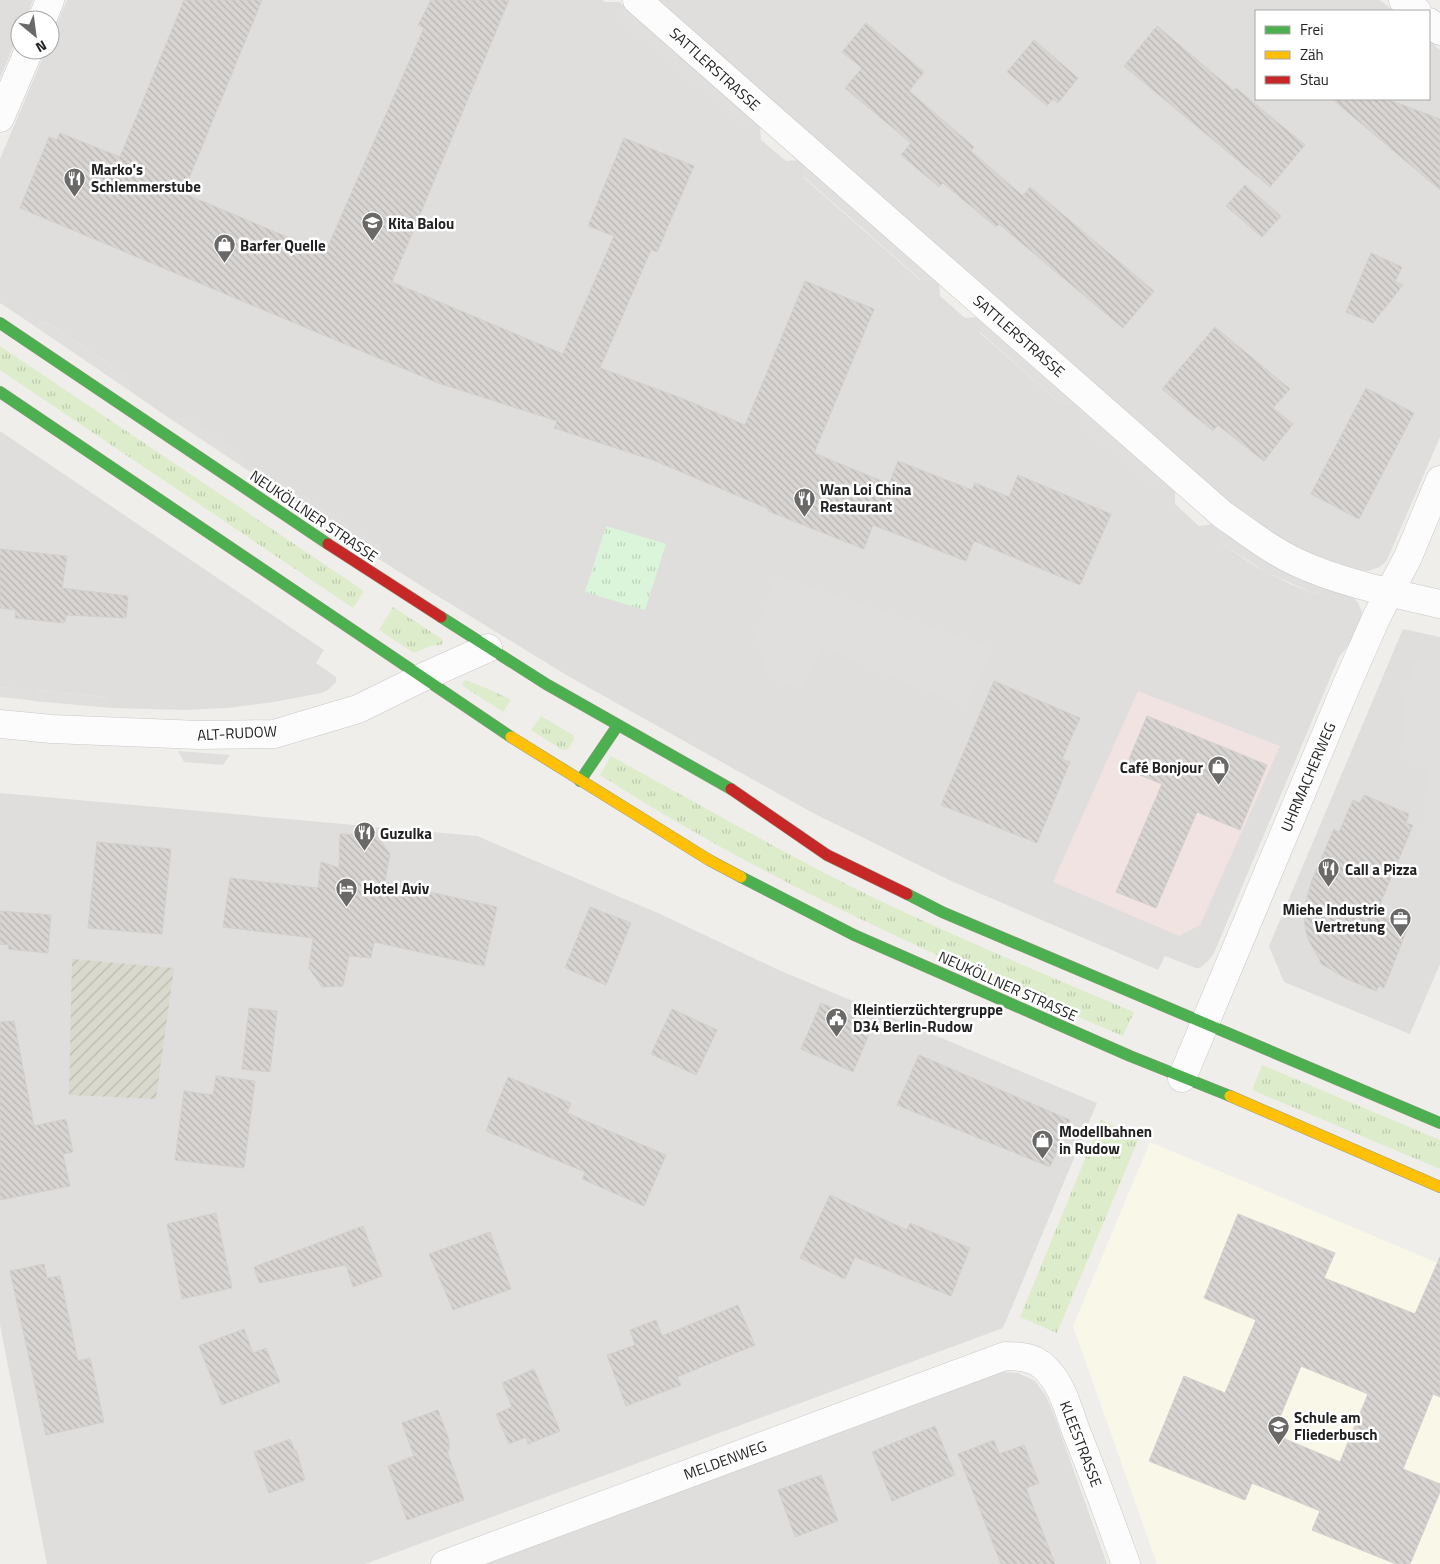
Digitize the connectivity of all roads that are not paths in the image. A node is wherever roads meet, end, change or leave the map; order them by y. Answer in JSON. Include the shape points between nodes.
{"nodes":[{"id":1,"x":637,"y":0,"type":"edge"},
{"id":2,"x":1403,"y":0,"type":"edge"},
{"id":3,"x":1416,"y":10,"type":"edge"},
{"id":4,"x":1430,"y":23,"type":"edge"},
{"id":5,"x":1440,"y":31,"type":"edge"},
{"id":6,"x":25,"y":60,"type":"edge"},
{"id":7,"x":0,"y":118,"type":"edge"},
{"id":8,"x":0,"y":322,"type":"edge"},
{"id":9,"x":0,"y":392,"type":"edge"},
{"id":10,"x":1440,"y":480,"type":"edge"},
{"id":11,"x":1390,"y":592,"type":"junction"},
{"id":12,"x":1440,"y":604,"type":"edge"},
{"id":13,"x":488,"y":648,"type":"junction"},
{"id":14,"x":420,"y":678,"type":"junction"},
{"id":15,"x":0,"y":724,"type":"edge"},
{"id":16,"x":618,"y":724,"type":"junction"},
{"id":17,"x":580,"y":781,"type":"junction"},
{"id":18,"x":1204,"y":1024,"type":"junction"},
{"id":19,"x":1182,"y":1078,"type":"junction"},
{"id":20,"x":1440,"y":1123,"type":"edge"},
{"id":21,"x":1440,"y":1187,"type":"edge"},
{"id":22,"x":1005,"y":1356,"type":"joint"},
{"id":23,"x":445,"y":1564,"type":"edge"},
{"id":24,"x":1126,"y":1564,"type":"edge"}],
"edges":[{"from":1,"to":11,"type":"street","name":"SATTLERSTRASSE","via":[[1222,514],[1297,562],[1362,586]]},
{"from":2,"to":3,"type":"street"},
{"from":4,"to":5,"type":"street"},
{"from":6,"to":7,"type":"street"},
{"from":8,"to":13,"type":"main road","name":"NEUKÖLLNER STRASSE","via":[[374,575]]},
{"from":9,"to":14,"type":"main road","name":"NEUKÖLLNER STRASSE"},
{"from":10,"to":11,"type":"street","name":"UHRMACHERWEG"},
{"from":11,"to":12,"type":"street","name":"SATTLERSTRASSE"},
{"from":11,"to":18,"type":"street","name":"UHRMACHERWEG","via":[[1347,684]]},
{"from":13,"to":14,"type":"street","name":"ALT-RUDOW"},
{"from":13,"to":16,"type":"main road","name":"NEUKÖLLNER STRASSE"},
{"from":14,"to":15,"type":"street","name":"ALT-RUDOW","via":[[358,709],[274,734],[199,735]]},
{"from":14,"to":17,"type":"main road","name":"NEUKÖLLNER STRASSE"},
{"from":16,"to":17,"type":"main road"},
{"from":16,"to":18,"type":"main road","name":"NEUKÖLLNER STRASSE","via":[[721,782],[827,855],[942,912]]},
{"from":17,"to":19,"type":"main road","name":"NEUKÖLLNER STRASSE","via":[[709,860],[785,901],[854,935]]},
{"from":18,"to":19,"type":"street","name":"UHRMACHERWEG"},
{"from":18,"to":20,"type":"main road","name":"NEUKÖLLNER STRASSE"},
{"from":19,"to":21,"type":"main road","name":"NEUKÖLLNER STRASSE"},
{"from":22,"to":23,"type":"street","name":"MELDENWEG"},
{"from":22,"to":24,"type":"street","name":"KLEESTRASSE","via":[[1032,1359],[1044,1366],[1057,1381]]}]}
